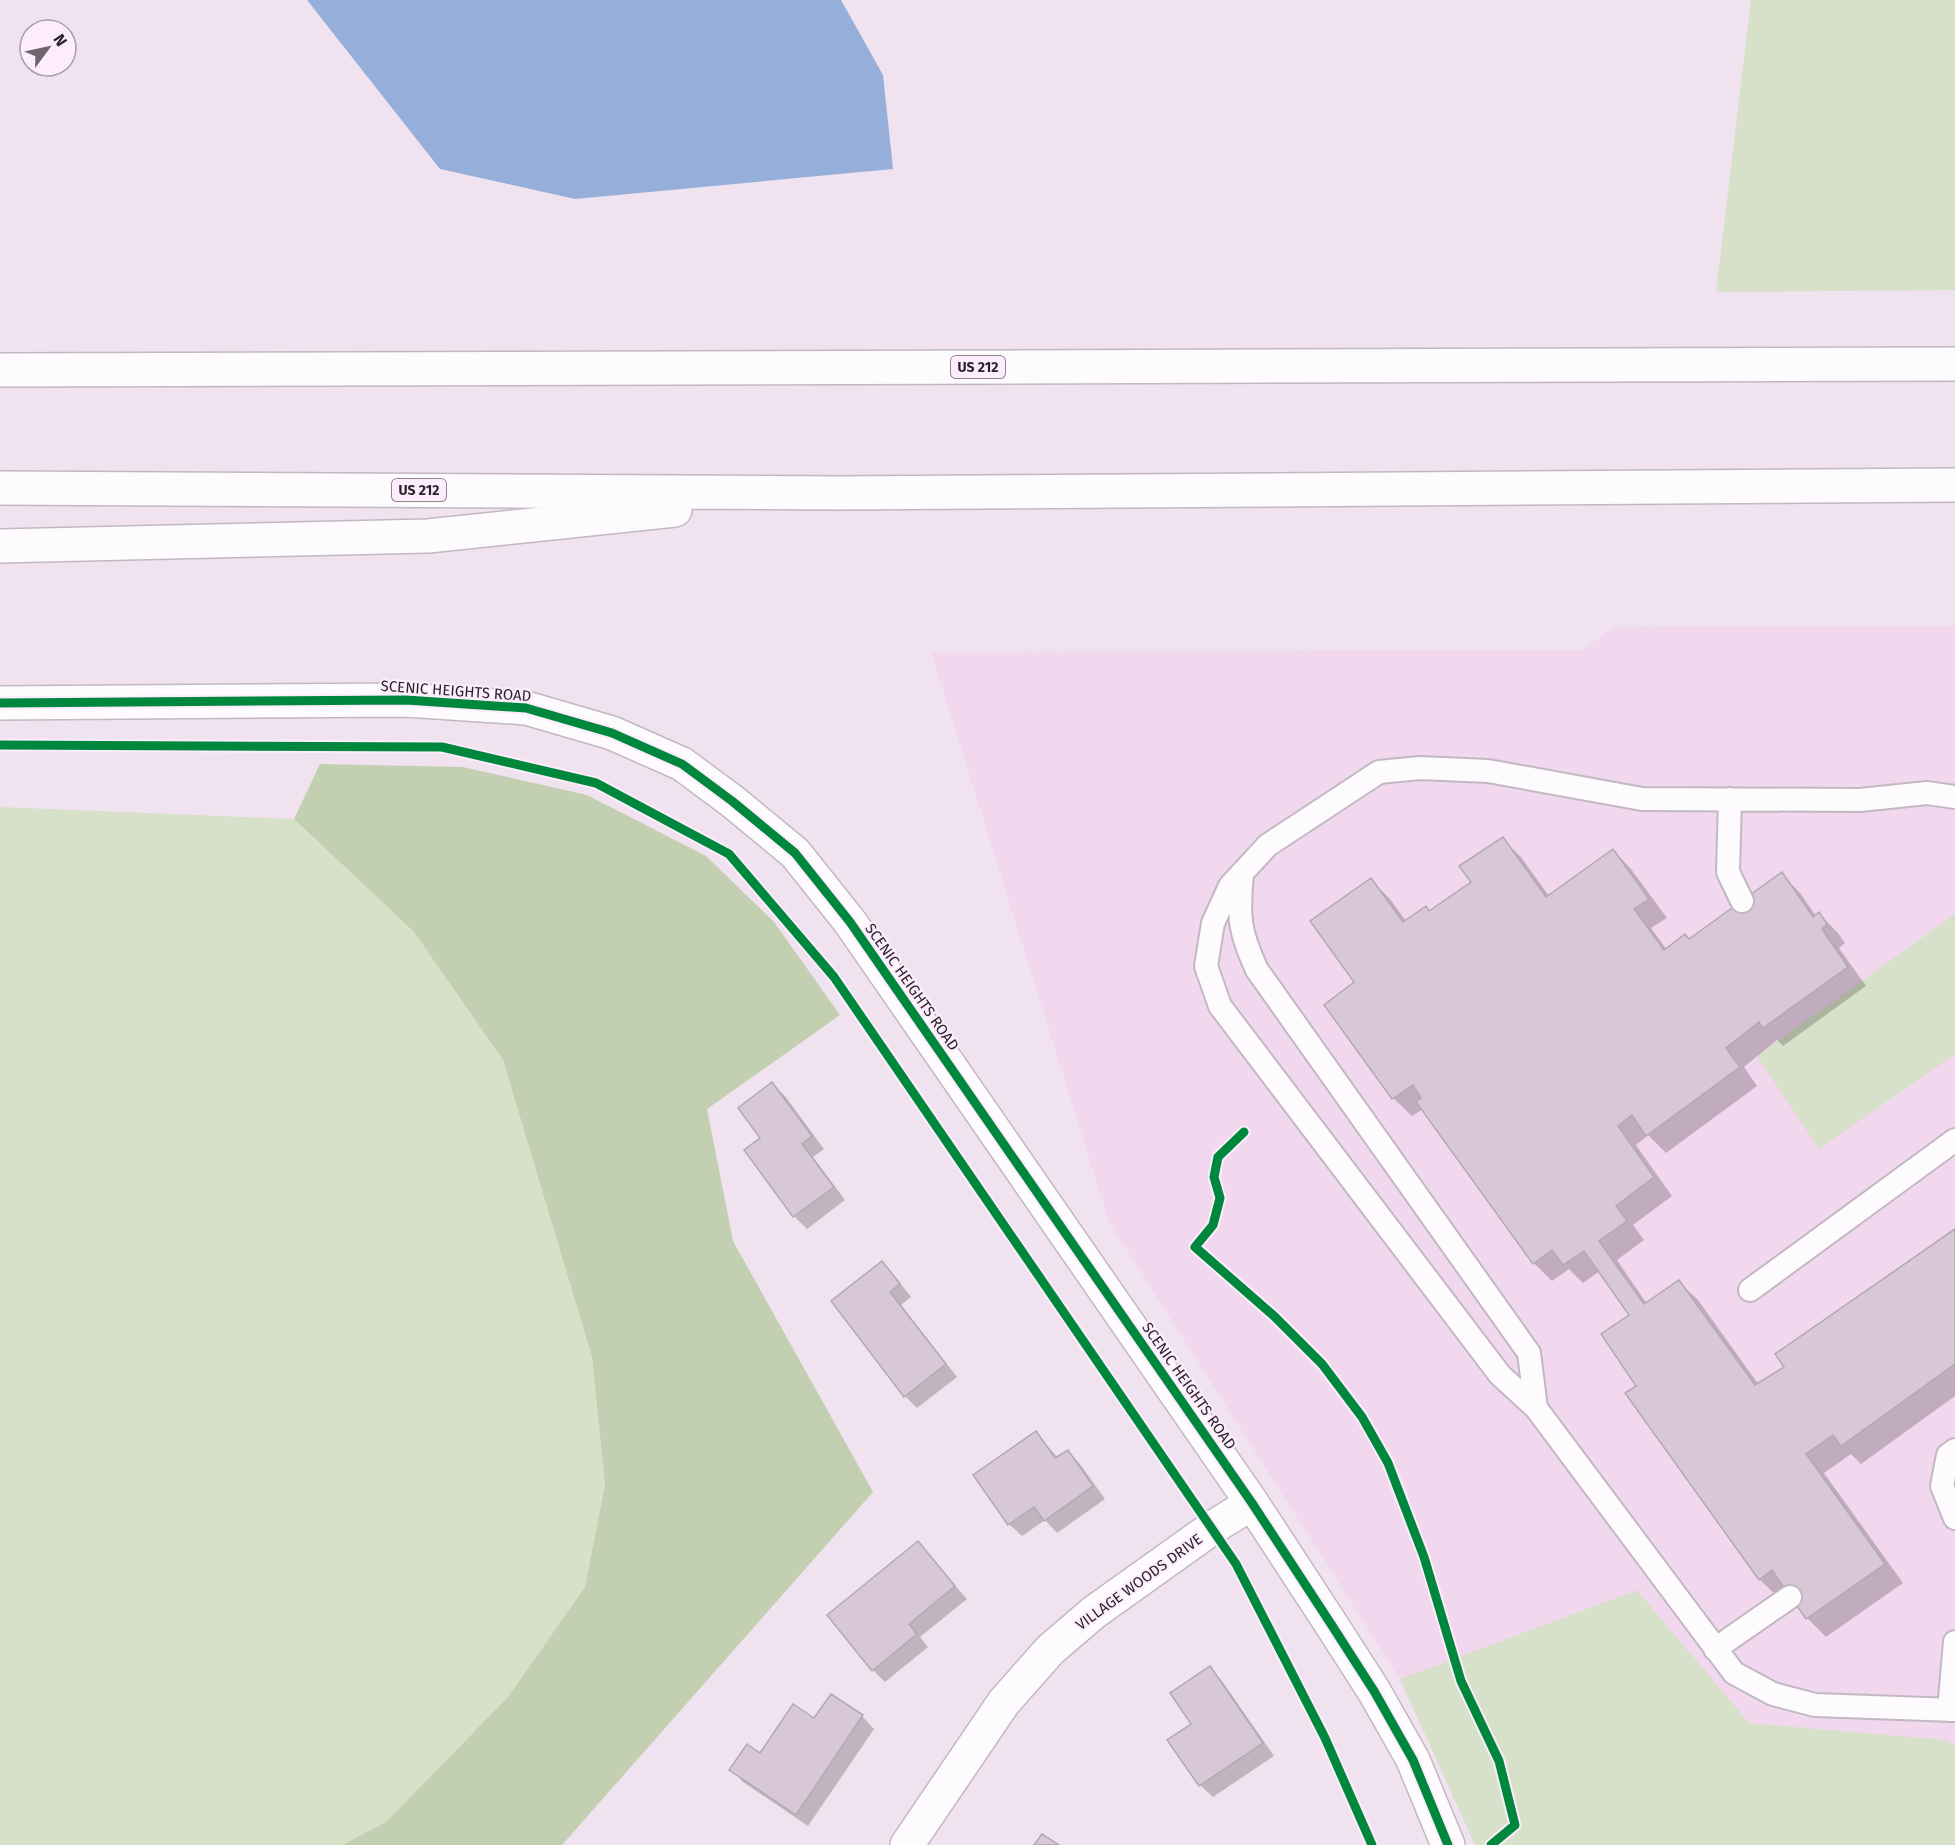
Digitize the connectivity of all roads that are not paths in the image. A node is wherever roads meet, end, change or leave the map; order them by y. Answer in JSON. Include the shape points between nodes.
{"nodes":[{"id":1,"x":1955,"y":364,"type":"edge"},
{"id":2,"x":0,"y":370,"type":"edge"},
{"id":3,"x":1955,"y":484,"type":"edge"},
{"id":4,"x":0,"y":488,"type":"edge"},
{"id":5,"x":839,"y":493,"type":"junction"},
{"id":6,"x":0,"y":546,"type":"edge"},
{"id":7,"x":0,"y":703,"type":"edge"},
{"id":8,"x":1955,"y":797,"type":"edge"},
{"id":9,"x":1730,"y":800,"type":"junction"},
{"id":10,"x":1242,"y":874,"type":"junction"},
{"id":11,"x":1742,"y":901,"type":"dead end"},
{"id":12,"x":1955,"y":1140,"type":"edge"},
{"id":13,"x":1750,"y":1290,"type":"dead end"},
{"id":14,"x":1536,"y":1408,"type":"junction"},
{"id":15,"x":1955,"y":1450,"type":"edge"},
{"id":16,"x":1252,"y":1503,"type":"junction"},
{"id":17,"x":1955,"y":1518,"type":"edge"},
{"id":18,"x":1790,"y":1597,"type":"dead end"},
{"id":19,"x":1955,"y":1642,"type":"edge"},
{"id":20,"x":1715,"y":1648,"type":"junction"},
{"id":21,"x":1952,"y":1710,"type":"edge"},
{"id":22,"x":907,"y":1845,"type":"edge"},
{"id":23,"x":1448,"y":1845,"type":"edge"}],
"edges":[{"from":1,"to":2,"type":"main road","number":"US 212"},
{"from":3,"to":5,"type":"main road","number":"US 212"},
{"from":4,"to":5,"type":"main road","number":"US 212"},
{"from":5,"to":6,"type":"main road","via":[[428,536]]},
{"from":7,"to":16,"type":"main road","name":"SCENIC HEIGHTS ROAD","via":[[406,700],[526,708],[612,733],[682,764],[795,854],[850,922]]},
{"from":8,"to":9,"type":"lane","via":[[1927,793],[1860,800]]},
{"from":9,"to":10,"type":"lane","via":[[1642,799],[1488,771],[1420,768],[1379,772],[1268,845]]},
{"from":9,"to":11,"type":"lane","via":[[1728,872]]},
{"from":10,"to":14,"type":"lane","via":[[1242,931],[1257,970],[1529,1353]]},
{"from":10,"to":14,"type":"lane","via":[[1230,886],[1213,923],[1206,966],[1220,1006],[1500,1375]]},
{"from":12,"to":13,"type":"lane"},
{"from":14,"to":20,"type":"lane"},
{"from":15,"to":17,"type":"lane","via":[[1948,1455],[1942,1486]]},
{"from":16,"to":22,"type":"main road","name":"VILLAGE WOODS DRIVE","via":[[1092,1613],[1050,1650],[1004,1702]]},
{"from":16,"to":23,"type":"main road","name":"SCENIC HEIGHTS ROAD","via":[[1374,1691],[1413,1760]]},
{"from":18,"to":20,"type":"lane"},
{"from":19,"to":21,"type":"lane"},
{"from":20,"to":21,"type":"lane","via":[[1734,1673],[1773,1694],[1815,1705]]}]}
